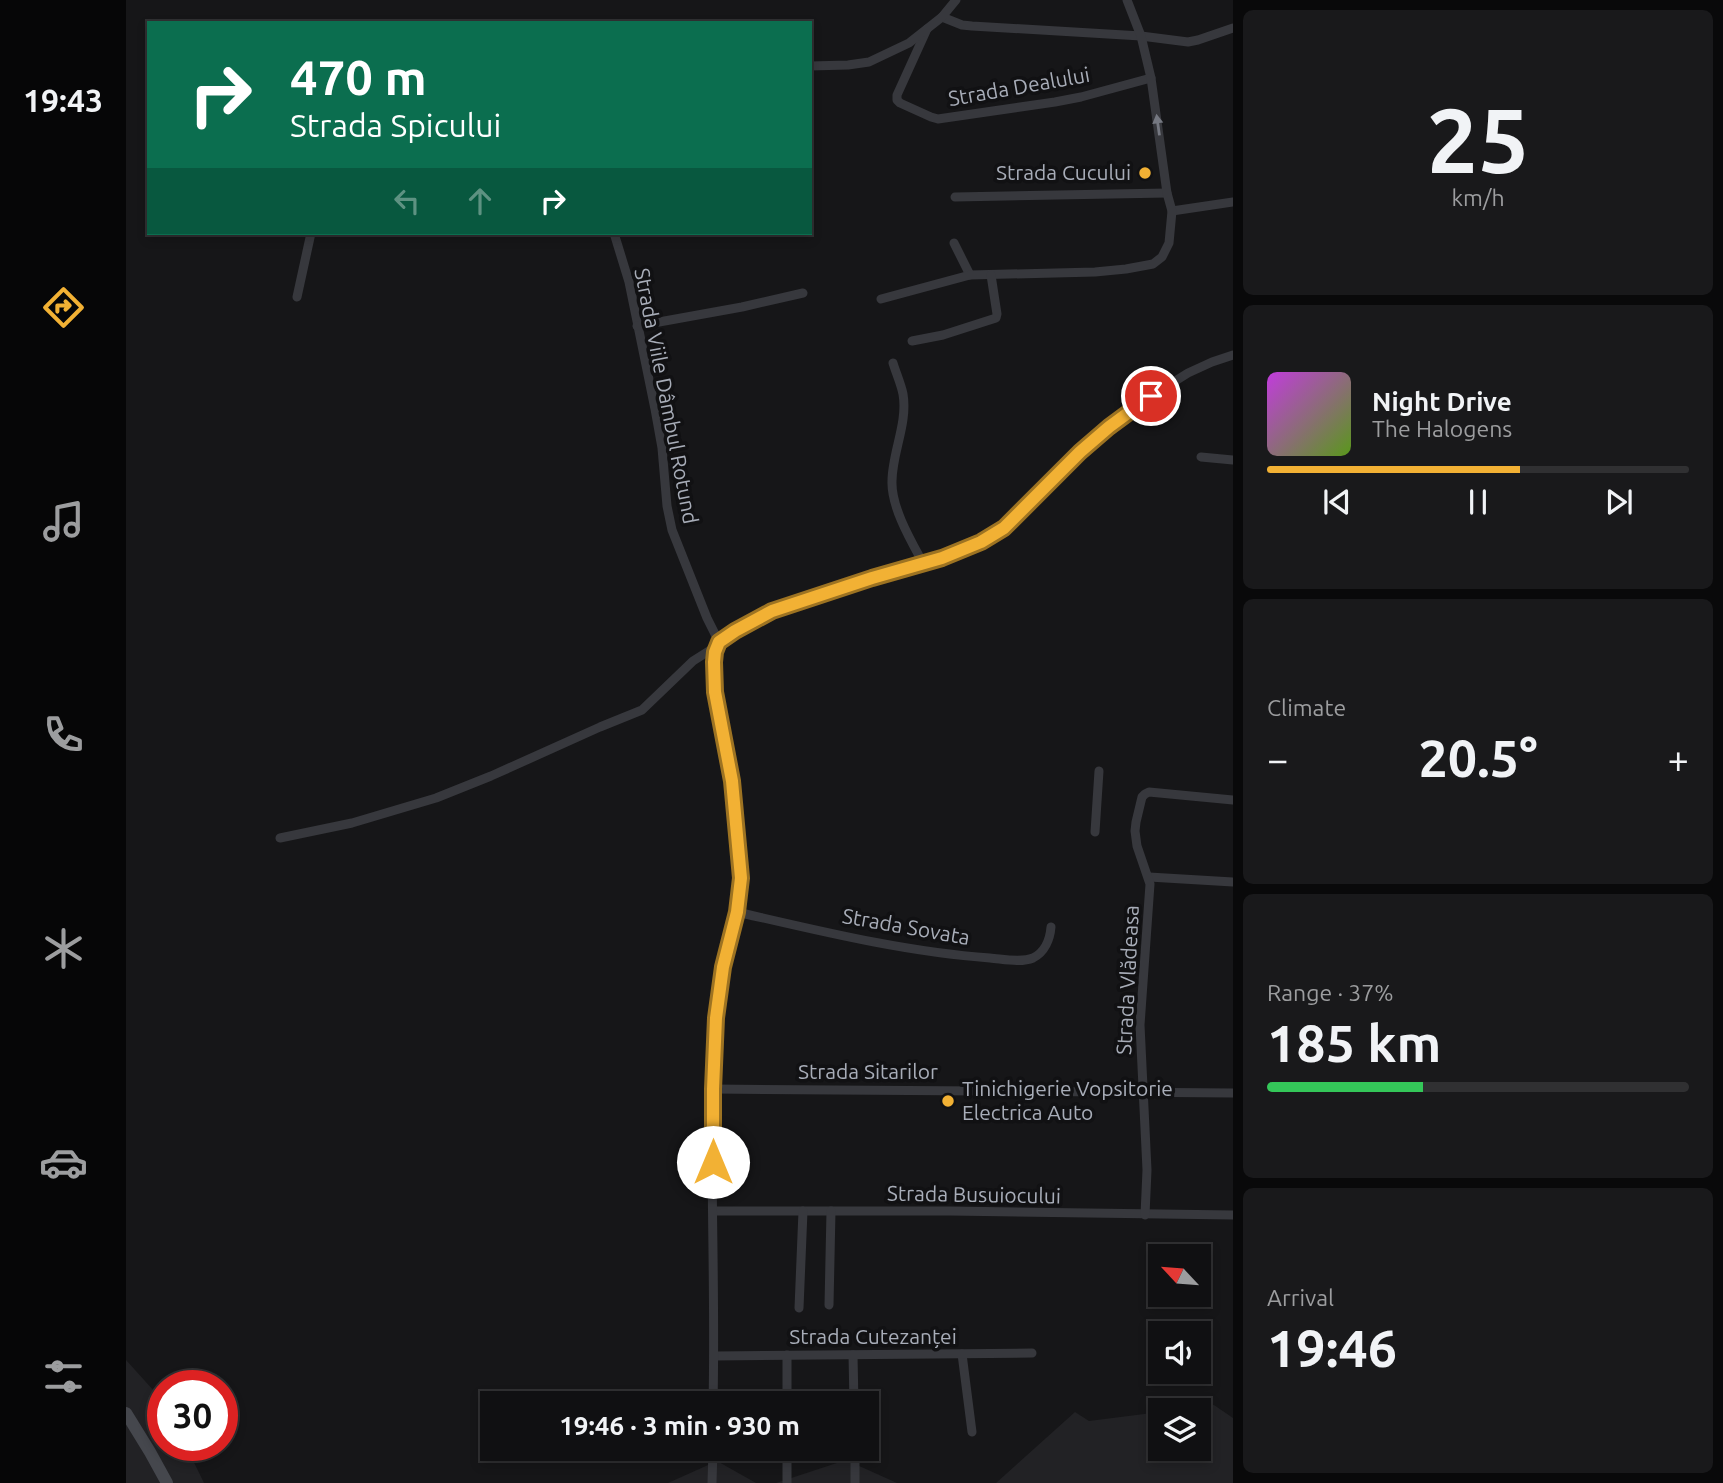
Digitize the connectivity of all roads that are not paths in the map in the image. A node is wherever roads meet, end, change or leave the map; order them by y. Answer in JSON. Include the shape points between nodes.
{"nodes":[{"id":1,"x":956,"y":0,"type":"edge"},
{"id":2,"x":1127,"y":0,"type":"edge"},
{"id":3,"x":942,"y":17,"type":"junction"},
{"id":4,"x":1233,"y":28,"type":"edge"},
{"id":5,"x":927,"y":29,"type":"junction"},
{"id":6,"x":1141,"y":36,"type":"junction"},
{"id":7,"x":812,"y":66,"type":"edge"},
{"id":8,"x":1151,"y":78,"type":"junction"},
{"id":9,"x":1167,"y":193,"type":"junction"},
{"id":10,"x":956,"y":197,"type":"dead end"},
{"id":11,"x":1233,"y":202,"type":"edge"},
{"id":12,"x":1172,"y":211,"type":"junction"},
{"id":13,"x":311,"y":235,"type":"edge"},
{"id":14,"x":615,"y":235,"type":"edge"},
{"id":15,"x":954,"y":243,"type":"dead end"},
{"id":16,"x":970,"y":275,"type":"junction"},
{"id":17,"x":991,"y":275,"type":"junction"},
{"id":18,"x":803,"y":293,"type":"dead end"},
{"id":19,"x":297,"y":297,"type":"dead end"},
{"id":20,"x":881,"y":299,"type":"dead end"},
{"id":21,"x":637,"y":326,"type":"junction"},
{"id":22,"x":912,"y":341,"type":"dead end"},
{"id":23,"x":1233,"y":355,"type":"edge"},
{"id":24,"x":893,"y":363,"type":"dead end"},
{"id":25,"x":1201,"y":457,"type":"dead end"},
{"id":26,"x":1233,"y":460,"type":"edge"},
{"id":27,"x":923,"y":563,"type":"junction"},
{"id":28,"x":719,"y":642,"type":"junction"},
{"id":29,"x":1099,"y":771,"type":"dead end"},
{"id":30,"x":1233,"y":800,"type":"edge"},
{"id":31,"x":1095,"y":832,"type":"dead end"},
{"id":32,"x":280,"y":838,"type":"dead end"},
{"id":33,"x":1149,"y":877,"type":"junction"},
{"id":34,"x":1233,"y":882,"type":"edge"},
{"id":35,"x":737,"y":912,"type":"junction"},
{"id":36,"x":1051,"y":927,"type":"dead end"},
{"id":37,"x":713,"y":1089,"type":"junction"},
{"id":38,"x":1143,"y":1093,"type":"junction"},
{"id":39,"x":1233,"y":1093,"type":"edge"},
{"id":40,"x":714,"y":1211,"type":"junction"},
{"id":41,"x":803,"y":1211,"type":"junction"},
{"id":42,"x":831,"y":1211,"type":"junction"},
{"id":43,"x":1146,"y":1214,"type":"junction"},
{"id":44,"x":1233,"y":1215,"type":"edge"},
{"id":45,"x":829,"y":1305,"type":"dead end"},
{"id":46,"x":800,"y":1308,"type":"dead end"},
{"id":47,"x":1032,"y":1353,"type":"dead end"},
{"id":48,"x":853,"y":1354,"type":"junction"},
{"id":49,"x":962,"y":1354,"type":"junction"},
{"id":50,"x":787,"y":1355,"type":"junction"},
{"id":51,"x":714,"y":1356,"type":"junction"},
{"id":52,"x":713,"y":1391,"type":"edge"},
{"id":53,"x":787,"y":1391,"type":"edge"},
{"id":54,"x":854,"y":1391,"type":"edge"},
{"id":55,"x":126,"y":1413,"type":"edge"},
{"id":56,"x":972,"y":1432,"type":"dead end"},
{"id":57,"x":713,"y":1461,"type":"edge"},
{"id":58,"x":787,"y":1461,"type":"edge"},
{"id":59,"x":855,"y":1461,"type":"edge"},
{"id":60,"x":167,"y":1483,"type":"edge"},
{"id":61,"x":712,"y":1483,"type":"edge"},
{"id":62,"x":787,"y":1483,"type":"edge"},
{"id":63,"x":855,"y":1483,"type":"edge"}],
"edges":[{"from":1,"to":3,"type":"street"},
{"from":2,"to":6,"type":"street"},
{"from":3,"to":5,"type":"street"},
{"from":3,"to":6,"type":"street","via":[[972,26]]},
{"from":4,"to":6,"type":"street","via":[[1188,42]]},
{"from":5,"to":7,"type":"street","via":[[869,62]]},
{"from":5,"to":8,"type":"street","name":"Strada Dealului","via":[[897,100],[938,119],[1081,97]]},
{"from":6,"to":8,"type":"street"},
{"from":9,"to":8,"type":"street","one_way":true},
{"from":9,"to":10,"type":"street"},
{"from":9,"to":12,"type":"street"},
{"from":11,"to":12,"type":"street"},
{"from":12,"to":17,"type":"street","via":[[1163,257],[1153,264],[1126,270]]},
{"from":13,"to":19,"type":"street"},
{"from":14,"to":21,"type":"street","name":"Strada Viile Dâmbul Rotund"},
{"from":15,"to":16,"type":"street"},
{"from":16,"to":17,"type":"street"},
{"from":16,"to":20,"type":"street"},
{"from":17,"to":22,"type":"street","via":[[996,318]]},
{"from":18,"to":21,"type":"street"},
{"from":21,"to":28,"type":"street","name":"Strada Viile Dâmbul Rotund","via":[[662,448],[672,530]]},
{"from":23,"to":27,"type":"street","via":[[1188,373],[1137,405],[1080,452],[1004,528],[981,542]]},
{"from":24,"to":27,"type":"street","via":[[903,412],[892,491]]},
{"from":25,"to":26,"type":"street"},
{"from":27,"to":28,"type":"street","via":[[772,611]]},
{"from":28,"to":32,"type":"street","via":[[634,714],[436,797],[352,823]]},
{"from":28,"to":35,"type":"street","via":[[715,692],[732,781],[741,878]]},
{"from":29,"to":31,"type":"street"},
{"from":30,"to":33,"type":"street","name":"Strada Vlădeasa","via":[[1145,794],[1136,838]]},
{"from":33,"to":34,"type":"street"},
{"from":33,"to":38,"type":"street","name":"Strada Vlădeasa","via":[[1140,1025]]},
{"from":35,"to":36,"type":"street","name":"Strada Sovata","via":[[912,949],[1015,960],[1041,953]]},
{"from":35,"to":37,"type":"street","via":[[716,1018]]},
{"from":37,"to":38,"type":"street","name":"Strada Sitarilor"},
{"from":37,"to":40,"type":"street"},
{"from":38,"to":39,"type":"street","name":"Strada Sitarilor"},
{"from":38,"to":43,"type":"street","name":"Strada Vlădeasa"},
{"from":40,"to":41,"type":"street","name":"Strada Busuiocului"},
{"from":40,"to":51,"type":"street"},
{"from":41,"to":42,"type":"street","name":"Strada Busuiocului"},
{"from":41,"to":46,"type":"street"},
{"from":42,"to":43,"type":"street","name":"Strada Busuiocului"},
{"from":42,"to":45,"type":"street"},
{"from":43,"to":44,"type":"street","name":"Strada Busuiocului"},
{"from":47,"to":49,"type":"street","name":"Strada Cutezanței"},
{"from":48,"to":49,"type":"street","name":"Strada Cutezanței"},
{"from":48,"to":50,"type":"street","name":"Strada Cutezanței"},
{"from":48,"to":54,"type":"street"},
{"from":49,"to":56,"type":"street"},
{"from":50,"to":51,"type":"street","name":"Strada Cutezanței"},
{"from":50,"to":53,"type":"street"},
{"from":51,"to":52,"type":"street"},
{"from":55,"to":60,"type":"street"},
{"from":57,"to":61,"type":"street"},
{"from":58,"to":62,"type":"street"},
{"from":59,"to":63,"type":"street"}]}
